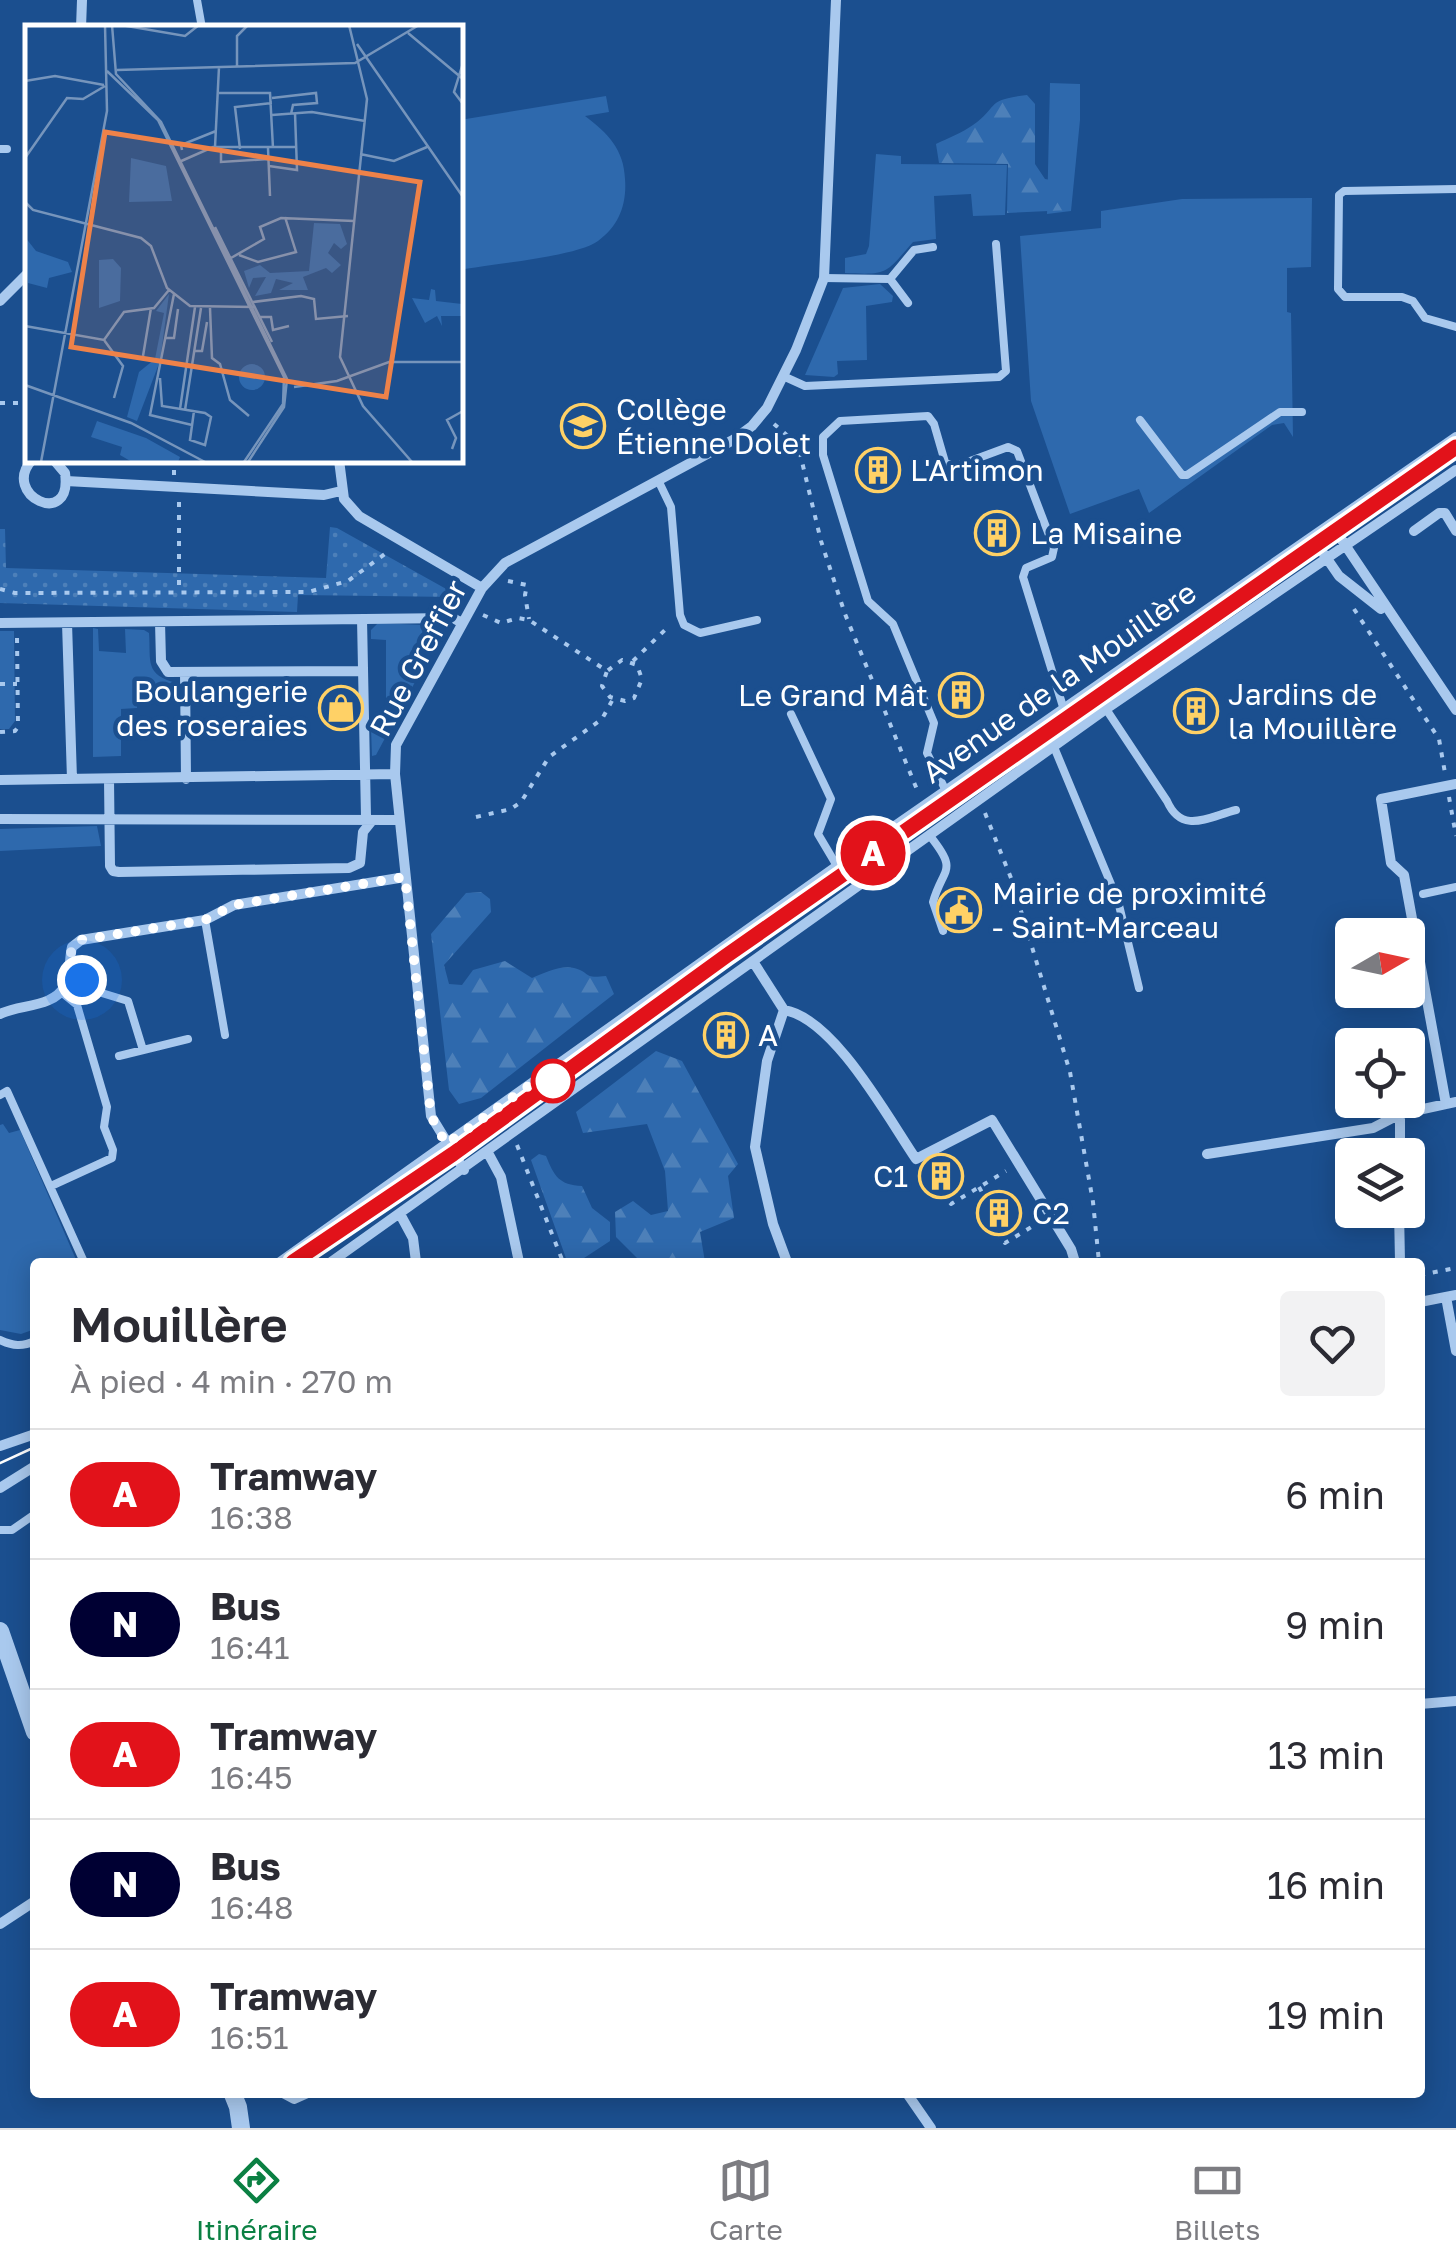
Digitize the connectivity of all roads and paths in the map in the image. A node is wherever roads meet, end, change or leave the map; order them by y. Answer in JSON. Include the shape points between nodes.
{"nodes":[{"id":1,"x":82,"y":0,"type":"edge"},
{"id":2,"x":196,"y":0,"type":"edge"},
{"id":3,"x":836,"y":0,"type":"edge"},
{"id":4,"x":81,"y":25,"type":"edge"},
{"id":5,"x":201,"y":25,"type":"edge"},
{"id":6,"x":1456,"y":189,"type":"edge"},
{"id":7,"x":996,"y":244,"type":"dead end"},
{"id":8,"x":933,"y":248,"type":"dead end"},
{"id":9,"x":824,"y":278,"type":"junction"},
{"id":10,"x":890,"y":279,"type":"junction"},
{"id":11,"x":22,"y":286,"type":"edge"},
{"id":12,"x":0,"y":301,"type":"edge"},
{"id":13,"x":908,"y":303,"type":"dead end"},
{"id":14,"x":1456,"y":327,"type":"edge"},
{"id":15,"x":783,"y":376,"type":"junction"},
{"id":16,"x":25,"y":402,"type":"edge"},
{"id":17,"x":0,"y":403,"type":"edge"},
{"id":18,"x":1302,"y":412,"type":"dead end"},
{"id":19,"x":761,"y":416,"type":"junction"},
{"id":20,"x":1140,"y":420,"type":"dead end"},
{"id":21,"x":1456,"y":437,"type":"edge"},
{"id":22,"x":30,"y":462,"type":"edge"},
{"id":23,"x":56,"y":462,"type":"edge"},
{"id":24,"x":339,"y":462,"type":"edge"},
{"id":25,"x":1456,"y":470,"type":"edge"},
{"id":26,"x":66,"y":480,"type":"junction"},
{"id":27,"x":658,"y":480,"type":"junction"},
{"id":28,"x":179,"y":485,"type":"junction"},
{"id":29,"x":341,"y":491,"type":"junction"},
{"id":30,"x":1331,"y":524,"type":"junction"},
{"id":31,"x":1414,"y":531,"type":"dead end"},
{"id":32,"x":1456,"y":532,"type":"edge"},
{"id":33,"x":1309,"y":539,"type":"junction"},
{"id":34,"x":402,"y":542,"type":"junction"},
{"id":35,"x":1346,"y":546,"type":"junction"},
{"id":36,"x":1323,"y":561,"type":"junction"},
{"id":37,"x":503,"y":580,"type":"dead end"},
{"id":38,"x":482,"y":588,"type":"junction"},
{"id":39,"x":0,"y":589,"type":"edge"},
{"id":40,"x":179,"y":593,"type":"junction"},
{"id":41,"x":1345,"y":596,"type":"dead end"},
{"id":42,"x":483,"y":615,"type":"dead end"},
{"id":43,"x":1390,"y":616,"type":"junction"},
{"id":44,"x":362,"y":619,"type":"junction"},
{"id":45,"x":682,"y":619,"type":"junction"},
{"id":46,"x":529,"y":620,"type":"junction"},
{"id":47,"x":757,"y":620,"type":"dead end"},
{"id":48,"x":0,"y":622,"type":"edge"},
{"id":49,"x":160,"y":622,"type":"junction"},
{"id":50,"x":462,"y":622,"type":"junction"},
{"id":51,"x":17,"y":623,"type":"junction"},
{"id":52,"x":67,"y":623,"type":"junction"},
{"id":53,"x":632,"y":661,"type":"junction"},
{"id":54,"x":362,"y":671,"type":"junction"},
{"id":55,"x":185,"y":672,"type":"junction"},
{"id":56,"x":607,"y":672,"type":"junction"},
{"id":57,"x":0,"y":684,"type":"edge"},
{"id":58,"x":18,"y":684,"type":"junction"},
{"id":59,"x":614,"y":699,"type":"junction"},
{"id":60,"x":1106,"y":709,"type":"junction"},
{"id":61,"x":1064,"y":710,"type":"junction"},
{"id":62,"x":1456,"y":710,"type":"edge"},
{"id":63,"x":791,"y":714,"type":"dead end"},
{"id":64,"x":0,"y":732,"type":"edge"},
{"id":65,"x":1054,"y":747,"type":"junction"},
{"id":66,"x":394,"y":774,"type":"junction"},
{"id":67,"x":365,"y":776,"type":"junction"},
{"id":68,"x":72,"y":779,"type":"junction"},
{"id":69,"x":109,"y":779,"type":"junction"},
{"id":70,"x":186,"y":779,"type":"junction"},
{"id":71,"x":0,"y":780,"type":"edge"},
{"id":72,"x":1451,"y":785,"type":"edge"},
{"id":73,"x":946,"y":791,"type":"junction"},
{"id":74,"x":978,"y":802,"type":"junction"},
{"id":75,"x":924,"y":806,"type":"junction"},
{"id":76,"x":1236,"y":810,"type":"dead end"},
{"id":77,"x":476,"y":817,"type":"dead end"},
{"id":78,"x":109,"y":818,"type":"junction"},
{"id":79,"x":0,"y":819,"type":"edge"},
{"id":80,"x":368,"y":819,"type":"junction"},
{"id":81,"x":399,"y":820,"type":"junction"},
{"id":82,"x":930,"y":836,"type":"junction"},
{"id":83,"x":1456,"y":836,"type":"edge"},
{"id":84,"x":837,"y":866,"type":"junction"},
{"id":85,"x":405,"y":877,"type":"junction"},
{"id":86,"x":1456,"y":887,"type":"edge"},
{"id":87,"x":1423,"y":894,"type":"dead end"},
{"id":88,"x":205,"y":920,"type":"junction"},
{"id":89,"x":942,"y":932,"type":"dead end"},
{"id":90,"x":754,"y":962,"type":"junction"},
{"id":91,"x":68,"y":972,"type":"junction"},
{"id":92,"x":1139,"y":988,"type":"dead end"},
{"id":93,"x":60,"y":992,"type":"junction"},
{"id":94,"x":784,"y":1010,"type":"junction"},
{"id":95,"x":0,"y":1014,"type":"edge"},
{"id":96,"x":225,"y":1035,"type":"dead end"},
{"id":97,"x":188,"y":1040,"type":"dead end"},
{"id":98,"x":143,"y":1050,"type":"junction"},
{"id":99,"x":119,"y":1056,"type":"dead end"},
{"id":100,"x":0,"y":1096,"type":"edge"},
{"id":101,"x":1451,"y":1102,"type":"edge"},
{"id":102,"x":1425,"y":1108,"type":"edge"},
{"id":103,"x":1392,"y":1118,"type":"edge"},
{"id":104,"x":515,"y":1141,"type":"dead end"},
{"id":105,"x":446,"y":1144,"type":"junction"},
{"id":106,"x":488,"y":1153,"type":"junction"},
{"id":107,"x":1207,"y":1154,"type":"dead end"},
{"id":108,"x":1018,"y":1163,"type":"junction"},
{"id":109,"x":464,"y":1170,"type":"junction"},
{"id":110,"x":51,"y":1186,"type":"junction"},
{"id":111,"x":979,"y":1187,"type":"junction"},
{"id":112,"x":943,"y":1192,"type":"dead end"},
{"id":113,"x":988,"y":1203,"type":"dead end"},
{"id":114,"x":400,"y":1214,"type":"junction"},
{"id":115,"x":1051,"y":1216,"type":"junction"},
{"id":116,"x":1399,"y":1228,"type":"edge"},
{"id":117,"x":998,"y":1232,"type":"dead end"},
{"id":118,"x":82,"y":1258,"type":"edge"},
{"id":119,"x":286,"y":1258,"type":"edge"},
{"id":120,"x":337,"y":1258,"type":"edge"},
{"id":121,"x":416,"y":1258,"type":"edge"},
{"id":122,"x":518,"y":1258,"type":"edge"},
{"id":123,"x":561,"y":1258,"type":"edge"},
{"id":124,"x":786,"y":1258,"type":"edge"},
{"id":125,"x":1074,"y":1258,"type":"edge"},
{"id":126,"x":1100,"y":1258,"type":"edge"},
{"id":127,"x":1400,"y":1258,"type":"edge"},
{"id":128,"x":1456,"y":1268,"type":"edge"},
{"id":129,"x":1425,"y":1274,"type":"edge"},
{"id":130,"x":1451,"y":1296,"type":"edge"},
{"id":131,"x":1425,"y":1301,"type":"edge"},
{"id":132,"x":0,"y":1340,"type":"edge"},
{"id":133,"x":30,"y":1342,"type":"edge"},
{"id":134,"x":1456,"y":1352,"type":"edge"},
{"id":135,"x":30,"y":1436,"type":"edge"},
{"id":136,"x":0,"y":1446,"type":"edge"},
{"id":137,"x":30,"y":1469,"type":"edge"},
{"id":138,"x":0,"y":1488,"type":"edge"},
{"id":139,"x":30,"y":1517,"type":"edge"},
{"id":140,"x":0,"y":1530,"type":"edge"},
{"id":141,"x":0,"y":1632,"type":"edge"},
{"id":142,"x":1456,"y":1701,"type":"edge"},
{"id":143,"x":1425,"y":1704,"type":"edge"},
{"id":144,"x":30,"y":1718,"type":"edge"},
{"id":145,"x":30,"y":1904,"type":"edge"},
{"id":146,"x":0,"y":1924,"type":"edge"},
{"id":147,"x":234,"y":2098,"type":"edge"},
{"id":148,"x":910,"y":2098,"type":"edge"},
{"id":149,"x":241,"y":2128,"type":"edge"},
{"id":150,"x":932,"y":2128,"type":"edge"}],
"edges":[{"from":1,"to":4,"type":"street"},
{"from":2,"to":5,"type":"lane"},
{"from":3,"to":9,"type":"street","name":"Rue Greffier"},
{"from":6,"to":14,"type":"lane","via":[[1344,191],[1338,270],[1345,297],[1402,297],[1426,318]]},
{"from":7,"to":15,"type":"lane","via":[[1006,371],[999,376],[805,386]]},
{"from":8,"to":10,"type":"lane","via":[[914,250]]},
{"from":9,"to":10,"type":"lane"},
{"from":9,"to":15,"type":"street","name":"Rue Greffier"},
{"from":10,"to":13,"type":"lane"},
{"from":11,"to":12,"type":"street"},
{"from":15,"to":19,"type":"street","name":"Rue Greffier"},
{"from":16,"to":17,"type":"path"},
{"from":18,"to":20,"type":"lane","via":[[1280,412],[1187,475]]},
{"from":19,"to":27,"type":"street","name":"Rue Greffier","via":[[734,440]]},
{"from":19,"to":75,"type":"path","via":[[798,445],[845,614]]},
{"from":21,"to":30,"type":"street","name":"Avenue de la Mouillère"},
{"from":22,"to":26,"type":"street","via":[[19,483],[32,502],[55,500]]},
{"from":23,"to":26,"type":"street"},
{"from":24,"to":29,"type":"street"},
{"from":25,"to":35,"type":"street","name":"Avenue de la Mouillère"},
{"from":26,"to":28,"type":"street"},
{"from":27,"to":38,"type":"street","name":"Rue Greffier","via":[[504,564]]},
{"from":27,"to":45,"type":"lane","via":[[671,507]]},
{"from":28,"to":29,"type":"street"},
{"from":28,"to":40,"type":"path"},
{"from":29,"to":34,"type":"street","via":[[359,516]]},
{"from":30,"to":33,"type":"street","name":"Avenue de la Mouillère"},
{"from":30,"to":35,"type":"street"},
{"from":31,"to":32,"type":"street","via":[[1444,513]]},
{"from":33,"to":36,"type":"street"},
{"from":33,"to":61,"type":"street","name":"Avenue de la Mouillère"},
{"from":34,"to":38,"type":"street"},
{"from":34,"to":40,"type":"path","via":[[348,581],[308,592]]},
{"from":35,"to":36,"type":"street","name":"Avenue de la Mouillère"},
{"from":35,"to":43,"type":"street"},
{"from":36,"to":43,"type":"street"},
{"from":36,"to":60,"type":"street","name":"Avenue de la Mouillère"},
{"from":37,"to":46,"type":"path","via":[[527,585]]},
{"from":38,"to":50,"type":"street","name":"Rue Greffier"},
{"from":39,"to":40,"type":"path"},
{"from":41,"to":72,"type":"path","via":[[1439,739]]},
{"from":42,"to":46,"type":"path","via":[[501,623]]},
{"from":43,"to":62,"type":"street"},
{"from":44,"to":49,"type":"street"},
{"from":44,"to":50,"type":"street"},
{"from":44,"to":54,"type":"street"},
{"from":45,"to":47,"type":"lane","via":[[700,633]]},
{"from":45,"to":53,"type":"path"},
{"from":46,"to":56,"type":"path"},
{"from":48,"to":51,"type":"street"},
{"from":49,"to":52,"type":"street"},
{"from":49,"to":55,"type":"street","via":[[163,666]]},
{"from":50,"to":66,"type":"street","name":"Rue Greffier","via":[[396,745]]},
{"from":51,"to":52,"type":"street"},
{"from":51,"to":58,"type":"path"},
{"from":52,"to":68,"type":"street"},
{"from":53,"to":56,"type":"path"},
{"from":53,"to":59,"type":"path","via":[[641,672],[638,691],[634,698]]},
{"from":54,"to":55,"type":"street"},
{"from":54,"to":67,"type":"street"},
{"from":55,"to":70,"type":"street"},
{"from":56,"to":59,"type":"path","via":[[602,686]]},
{"from":57,"to":58,"type":"path"},
{"from":58,"to":64,"type":"path","via":[[18,727]]},
{"from":59,"to":77,"type":"path","via":[[602,719],[549,757],[521,802]]},
{"from":60,"to":65,"type":"street","name":"Avenue de la Mouillère"},
{"from":60,"to":76,"type":"lane","via":[[1181,822]]},
{"from":61,"to":73,"type":"street","name":"Avenue de la Mouillère"},
{"from":61,"to":73,"type":"lane","via":[[1023,577],[1026,568],[1052,557],[1054,548],[1017,451],[1008,447],[954,467],[945,462],[928,416],[831,426],[823,437],[824,455],[844,532],[868,601],[893,624],[934,722],[927,753]]},
{"from":63,"to":84,"type":"lane","via":[[831,798],[818,834]]},
{"from":65,"to":74,"type":"street","name":"Avenue de la Mouillère"},
{"from":65,"to":92,"type":"lane","via":[[1118,901]]},
{"from":66,"to":67,"type":"street"},
{"from":66,"to":81,"type":"street","name":"Rue Greffier"},
{"from":67,"to":70,"type":"street"},
{"from":67,"to":80,"type":"street"},
{"from":68,"to":69,"type":"street"},
{"from":68,"to":71,"type":"street"},
{"from":69,"to":70,"type":"street"},
{"from":69,"to":78,"type":"street"},
{"from":72,"to":83,"type":"path"},
{"from":72,"to":101,"type":"street","via":[[1381,799],[1391,863],[1404,875]]},
{"from":73,"to":75,"type":"street","name":"Avenue de la Mouillère"},
{"from":74,"to":82,"type":"street","name":"Avenue de la Mouillère"},
{"from":74,"to":126,"type":"path","via":[[1011,878],[1070,1072]]},
{"from":75,"to":84,"type":"street","name":"Avenue de la Mouillère"},
{"from":78,"to":79,"type":"street"},
{"from":78,"to":80,"type":"street"},
{"from":78,"to":80,"type":"street","via":[[110,866],[120,872],[349,868],[360,864]]},
{"from":80,"to":81,"type":"street"},
{"from":81,"to":85,"type":"street","name":"Rue Greffier"},
{"from":82,"to":89,"type":"lane","via":[[948,870],[932,902]]},
{"from":82,"to":90,"type":"street","name":"Avenue de la Mouillère"},
{"from":84,"to":105,"type":"street","name":"Avenue de la Mouillère"},
{"from":85,"to":88,"type":"street","via":[[234,905]]},
{"from":85,"to":105,"type":"street","name":"Rue Greffier","via":[[431,1116]]},
{"from":86,"to":87,"type":"lane"},
{"from":88,"to":91,"type":"street","via":[[81,940],[72,947]]},
{"from":88,"to":96,"type":"lane"},
{"from":90,"to":94,"type":"street"},
{"from":90,"to":106,"type":"street","name":"Avenue de la Mouillère"},
{"from":91,"to":93,"type":"street"},
{"from":91,"to":98,"type":"lane","via":[[92,990],[128,1001]]},
{"from":93,"to":95,"type":"street"},
{"from":93,"to":110,"type":"lane","via":[[77,1005],[108,1107],[104,1127],[113,1150],[112,1158]]},
{"from":94,"to":108,"type":"street","via":[[798,1012],[840,1046],[916,1159],[992,1120]]},
{"from":94,"to":124,"type":"street","via":[[766,1061],[755,1147]]},
{"from":97,"to":98,"type":"lane"},
{"from":98,"to":99,"type":"lane"},
{"from":100,"to":110,"type":"lane","via":[[8,1092]]},
{"from":101,"to":102,"type":"street"},
{"from":103,"to":107,"type":"street","via":[[1373,1128]]},
{"from":104,"to":123,"type":"path"},
{"from":105,"to":109,"type":"street"},
{"from":105,"to":119,"type":"street","name":"Avenue de la Mouillère"},
{"from":106,"to":109,"type":"street","name":"Avenue de la Mouillère"},
{"from":106,"to":122,"type":"street","via":[[501,1177]]},
{"from":108,"to":111,"type":"path"},
{"from":108,"to":115,"type":"street"},
{"from":109,"to":114,"type":"street","name":"Avenue de la Mouillère"},
{"from":110,"to":118,"type":"lane"},
{"from":111,"to":112,"type":"path","via":[[951,1204]]},
{"from":111,"to":113,"type":"path"},
{"from":114,"to":120,"type":"street","name":"Avenue de la Mouillère"},
{"from":114,"to":121,"type":"street"},
{"from":115,"to":117,"type":"path","via":[[1004,1242]]},
{"from":115,"to":125,"type":"street"},
{"from":116,"to":127,"type":"street"},
{"from":128,"to":129,"type":"path"},
{"from":130,"to":131,"type":"street"},
{"from":130,"to":134,"type":"street"},
{"from":132,"to":133,"type":"lane"},
{"from":135,"to":136,"type":"street"},
{"from":137,"to":138,"type":"street"},
{"from":139,"to":140,"type":"lane"},
{"from":141,"to":144,"type":"street"},
{"from":142,"to":143,"type":"street"},
{"from":145,"to":146,"type":"street"},
{"from":147,"to":149,"type":"street"},
{"from":148,"to":150,"type":"street"}]}
